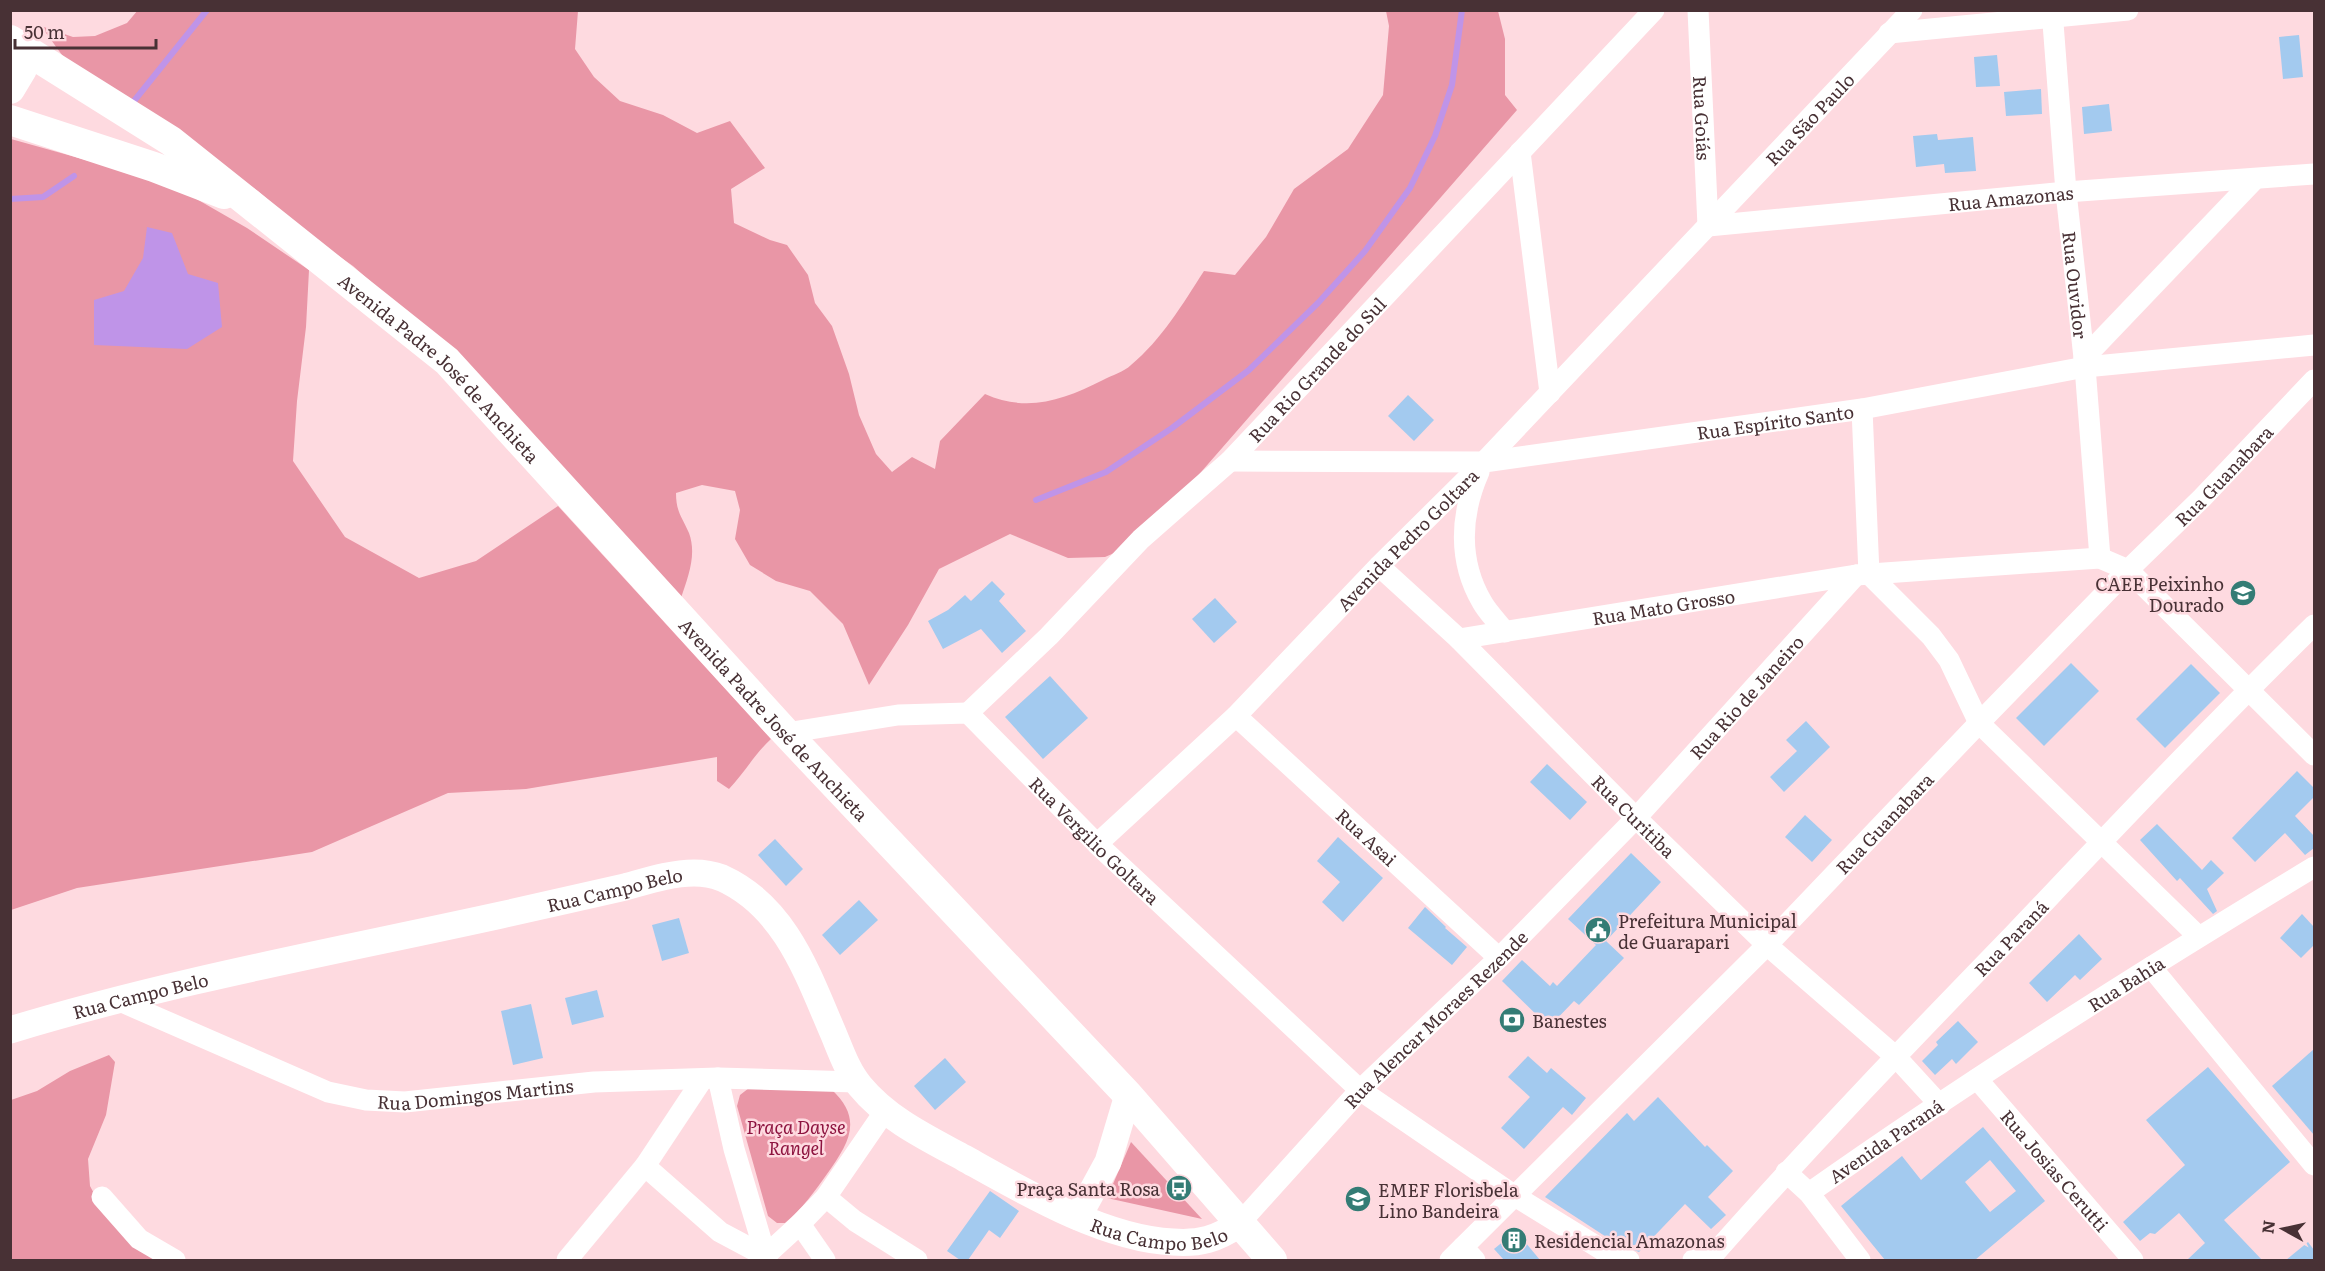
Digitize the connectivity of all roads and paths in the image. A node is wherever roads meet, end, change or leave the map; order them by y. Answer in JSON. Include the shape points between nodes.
{"nodes":[{"id":1,"x":1654,"y":10,"type":"edge"},
{"id":2,"x":1698,"y":10,"type":"edge"},
{"id":3,"x":1912,"y":10,"type":"edge"},
{"id":4,"x":2128,"y":10,"type":"edge"},
{"id":5,"x":2052,"y":14,"type":"edge"},
{"id":6,"x":1889,"y":33,"type":"junction"},
{"id":7,"x":18,"y":44,"type":"edge"},
{"id":8,"x":10,"y":89,"type":"edge"},
{"id":9,"x":10,"y":120,"type":"edge"},
{"id":10,"x":1520,"y":152,"type":"junction"},
{"id":11,"x":2314,"y":174,"type":"edge"},
{"id":12,"x":2254,"y":180,"type":"junction"},
{"id":13,"x":2066,"y":192,"type":"junction"},
{"id":14,"x":252,"y":204,"type":"junction"},
{"id":15,"x":1708,"y":226,"type":"junction"},
{"id":16,"x":2314,"y":345,"type":"edge"},
{"id":17,"x":2085,"y":362,"type":"junction"},
{"id":18,"x":2314,"y":380,"type":"edge"},
{"id":19,"x":1550,"y":393,"type":"junction"},
{"id":20,"x":1862,"y":409,"type":"junction"},
{"id":21,"x":1230,"y":461,"type":"junction"},
{"id":22,"x":1484,"y":462,"type":"junction"},
{"id":23,"x":2100,"y":558,"type":"junction"},
{"id":24,"x":1379,"y":566,"type":"junction"},
{"id":25,"x":2128,"y":570,"type":"junction"},
{"id":26,"x":1862,"y":575,"type":"junction"},
{"id":27,"x":2314,"y":625,"type":"edge"},
{"id":28,"x":1505,"y":632,"type":"junction"},
{"id":29,"x":1459,"y":639,"type":"junction"},
{"id":30,"x":2248,"y":690,"type":"junction"},
{"id":31,"x":968,"y":712,"type":"junction"},
{"id":32,"x":1236,"y":716,"type":"junction"},
{"id":33,"x":1979,"y":723,"type":"junction"},
{"id":34,"x":786,"y":733,"type":"junction"},
{"id":35,"x":2314,"y":755,"type":"edge"},
{"id":36,"x":1636,"y":818,"type":"junction"},
{"id":37,"x":2102,"y":842,"type":"junction"},
{"id":38,"x":1097,"y":844,"type":"junction"},
{"id":39,"x":2314,"y":867,"type":"edge"},
{"id":40,"x":2198,"y":936,"type":"junction"},
{"id":41,"x":1767,"y":945,"type":"junction"},
{"id":42,"x":1499,"y":958,"type":"junction"},
{"id":43,"x":2151,"y":967,"type":"junction"},
{"id":44,"x":115,"y":999,"type":"junction"},
{"id":45,"x":10,"y":1030,"type":"edge"},
{"id":46,"x":1896,"y":1057,"type":"junction"},
{"id":47,"x":710,"y":1079,"type":"junction"},
{"id":48,"x":1977,"y":1079,"type":"junction"},
{"id":49,"x":856,"y":1082,"type":"junction"},
{"id":50,"x":1360,"y":1090,"type":"junction"},
{"id":51,"x":1128,"y":1095,"type":"junction"},
{"id":52,"x":1940,"y":1104,"type":"junction"},
{"id":53,"x":885,"y":1111,"type":"junction"},
{"id":54,"x":2314,"y":1165,"type":"edge"},
{"id":55,"x":645,"y":1166,"type":"junction"},
{"id":56,"x":1786,"y":1172,"type":"junction"},
{"id":57,"x":1809,"y":1193,"type":"junction"},
{"id":58,"x":1515,"y":1196,"type":"junction"},
{"id":59,"x":102,"y":1197,"type":"dead end"},
{"id":60,"x":826,"y":1197,"type":"junction"},
{"id":61,"x":1078,"y":1217,"type":"junction"},
{"id":62,"x":800,"y":1224,"type":"junction"},
{"id":63,"x":1239,"y":1224,"type":"junction"},
{"id":64,"x":1462,"y":1256,"type":"edge"},
{"id":65,"x":766,"y":1258,"type":"edge"},
{"id":66,"x":1709,"y":1258,"type":"edge"},
{"id":67,"x":175,"y":1260,"type":"edge"},
{"id":68,"x":567,"y":1260,"type":"edge"},
{"id":69,"x":825,"y":1260,"type":"edge"},
{"id":70,"x":916,"y":1260,"type":"edge"},
{"id":71,"x":1272,"y":1260,"type":"edge"},
{"id":72,"x":1629,"y":1260,"type":"edge"},
{"id":73,"x":1860,"y":1260,"type":"edge"},
{"id":74,"x":2133,"y":1260,"type":"edge"}],
"edges":[{"from":1,"to":10,"type":"street","name":"Rua Rio Grande do Sul"},
{"from":2,"to":15,"type":"street","name":"Rua Goiás"},
{"from":3,"to":6,"type":"street","name":"Rua São Paulo"},
{"from":4,"to":5,"type":"street"},
{"from":5,"to":6,"type":"street"},
{"from":5,"to":13,"type":"street","name":"Rua Ouvidor"},
{"from":6,"to":15,"type":"street","name":"Rua São Paulo"},
{"from":7,"to":8,"type":"main road","via":[[22,69]]},
{"from":7,"to":14,"type":"main road","name":"Avenida Padre José de Anchieta","via":[[171,141]]},
{"from":9,"to":14,"type":"main road","name":"Avenida Padre José de Anchieta"},
{"from":10,"to":19,"type":"street"},
{"from":10,"to":21,"type":"street","name":"Rua Rio Grande do Sul"},
{"from":11,"to":12,"type":"street","name":"Rua Amazonas"},
{"from":12,"to":13,"type":"street","name":"Rua Amazonas"},
{"from":12,"to":17,"type":"street"},
{"from":13,"to":15,"type":"street","name":"Rua Amazonas"},
{"from":13,"to":17,"type":"street","name":"Rua Ouvidor"},
{"from":14,"to":34,"type":"main road","name":"Avenida Padre José de Anchieta","via":[[447,361]]},
{"from":15,"to":19,"type":"street","name":"Avenida Pedro Goltara"},
{"from":16,"to":17,"type":"street","name":"Rua Espírito Santo"},
{"from":17,"to":20,"type":"street","name":"Rua Espírito Santo"},
{"from":17,"to":23,"type":"street","name":"Rua Ouvidor"},
{"from":18,"to":25,"type":"street","name":"Rua Guanabara"},
{"from":19,"to":22,"type":"street","name":"Avenida Pedro Goltara"},
{"from":20,"to":22,"type":"street","name":"Rua Espírito Santo"},
{"from":20,"to":26,"type":"street"},
{"from":21,"to":22,"type":"street","name":"Rua Espírito Santo"},
{"from":21,"to":31,"type":"street","name":"Rua Rio Grande do Sul","via":[[1141,539],[1049,636]]},
{"from":22,"to":24,"type":"street","name":"Avenida Pedro Goltara"},
{"from":22,"to":28,"type":"street","via":[[1469,496],[1463,532],[1468,569],[1482,603]]},
{"from":23,"to":25,"type":"street"},
{"from":23,"to":26,"type":"street"},
{"from":24,"to":29,"type":"street","name":"Rua Curitiba"},
{"from":24,"to":32,"type":"street","name":"Avenida Pedro Goltara"},
{"from":25,"to":30,"type":"street"},
{"from":25,"to":33,"type":"street","name":"Rua Guanabara"},
{"from":26,"to":28,"type":"street","name":"Rua Mato Grosso"},
{"from":26,"to":33,"type":"street","via":[[1931,636],[1949,660]]},
{"from":26,"to":36,"type":"street","name":"Rua Rio de Janeiro"},
{"from":27,"to":30,"type":"street","name":"Rua Paraná"},
{"from":28,"to":29,"type":"street","name":"Rua Mato Grosso"},
{"from":29,"to":36,"type":"street","name":"Rua Curitiba"},
{"from":30,"to":35,"type":"street"},
{"from":30,"to":37,"type":"street","name":"Rua Paraná"},
{"from":31,"to":34,"type":"street","via":[[898,715]]},
{"from":31,"to":38,"type":"street","name":"Rua Vergilio Goltara"},
{"from":32,"to":38,"type":"street","name":"Avenida Pedro Goltara"},
{"from":32,"to":42,"type":"street","name":"Rua Asai"},
{"from":33,"to":37,"type":"street"},
{"from":33,"to":41,"type":"street","name":"Rua Guanabara"},
{"from":34,"to":51,"type":"main road","name":"Avenida Padre José de Anchieta"},
{"from":36,"to":41,"type":"street","name":"Rua Curitiba"},
{"from":36,"to":42,"type":"street","name":"Rua Alencar Moraes Rezende"},
{"from":37,"to":40,"type":"street"},
{"from":37,"to":46,"type":"street","name":"Rua Paraná"},
{"from":38,"to":50,"type":"street","name":"Rua Vergilio Goltara"},
{"from":39,"to":40,"type":"street","name":"Rua Bahia"},
{"from":40,"to":43,"type":"street","name":"Rua Bahia"},
{"from":41,"to":46,"type":"street","name":"Rua Curitiba"},
{"from":41,"to":58,"type":"street","name":"Rua Guanabara"},
{"from":42,"to":50,"type":"street","name":"Rua Alencar Moraes Rezende"},
{"from":43,"to":48,"type":"street","name":"Rua Bahia"},
{"from":43,"to":54,"type":"street"},
{"from":44,"to":45,"type":"street","name":"Rua Campo Belo"},
{"from":44,"to":47,"type":"street","name":"Rua Domingos Martins","via":[[328,1092],[366,1100],[405,1102],[594,1082]]},
{"from":44,"to":49,"type":"street","name":"Rua Campo Belo","via":[[694,873],[717,876],[739,887],[771,914],[791,941]]},
{"from":46,"to":52,"type":"street","name":"Avenida Paraná"},
{"from":46,"to":56,"type":"street","name":"Rua Paraná"},
{"from":47,"to":49,"type":"street","name":"Rua Domingos Martins"},
{"from":47,"to":55,"type":"street"},
{"from":47,"to":65,"type":"street"},
{"from":48,"to":52,"type":"street","name":"Rua Bahia"},
{"from":48,"to":74,"type":"street","name":"Rua Josias Cerutti"},
{"from":49,"to":53,"type":"street","name":"Rua Campo Belo"},
{"from":50,"to":58,"type":"street","name":"Rua Vergilio Goltara"},
{"from":50,"to":63,"type":"street","name":"Rua Alencar Moraes Rezende"},
{"from":51,"to":61,"type":"street","name":"Rua Campo Belo","via":[[1108,1162]]},
{"from":51,"to":63,"type":"main road","name":"Avenida Padre José de Anchieta"},
{"from":52,"to":57,"type":"street","name":"Avenida Paraná"},
{"from":53,"to":60,"type":"street"},
{"from":53,"to":61,"type":"street","name":"Rua Campo Belo","via":[[994,1175]]},
{"from":55,"to":65,"type":"street","via":[[720,1232]]},
{"from":55,"to":68,"type":"street"},
{"from":56,"to":57,"type":"street"},
{"from":56,"to":66,"type":"street","name":"Rua Paraná"},
{"from":57,"to":73,"type":"street"},
{"from":58,"to":64,"type":"street","name":"Rua Guanabara"},
{"from":58,"to":72,"type":"street","name":"Rua Vergilio Goltara","via":[[1609,1254]]},
{"from":59,"to":67,"type":"street","via":[[139,1239]]},
{"from":60,"to":62,"type":"street"},
{"from":60,"to":70,"type":"street","via":[[855,1221]]},
{"from":61,"to":63,"type":"street","name":"Rua Campo Belo","via":[[1133,1235],[1171,1242],[1220,1237]]},
{"from":62,"to":65,"type":"street"},
{"from":62,"to":69,"type":"street"},
{"from":63,"to":71,"type":"main road","name":"Avenida Padre José de Anchieta"}]}
